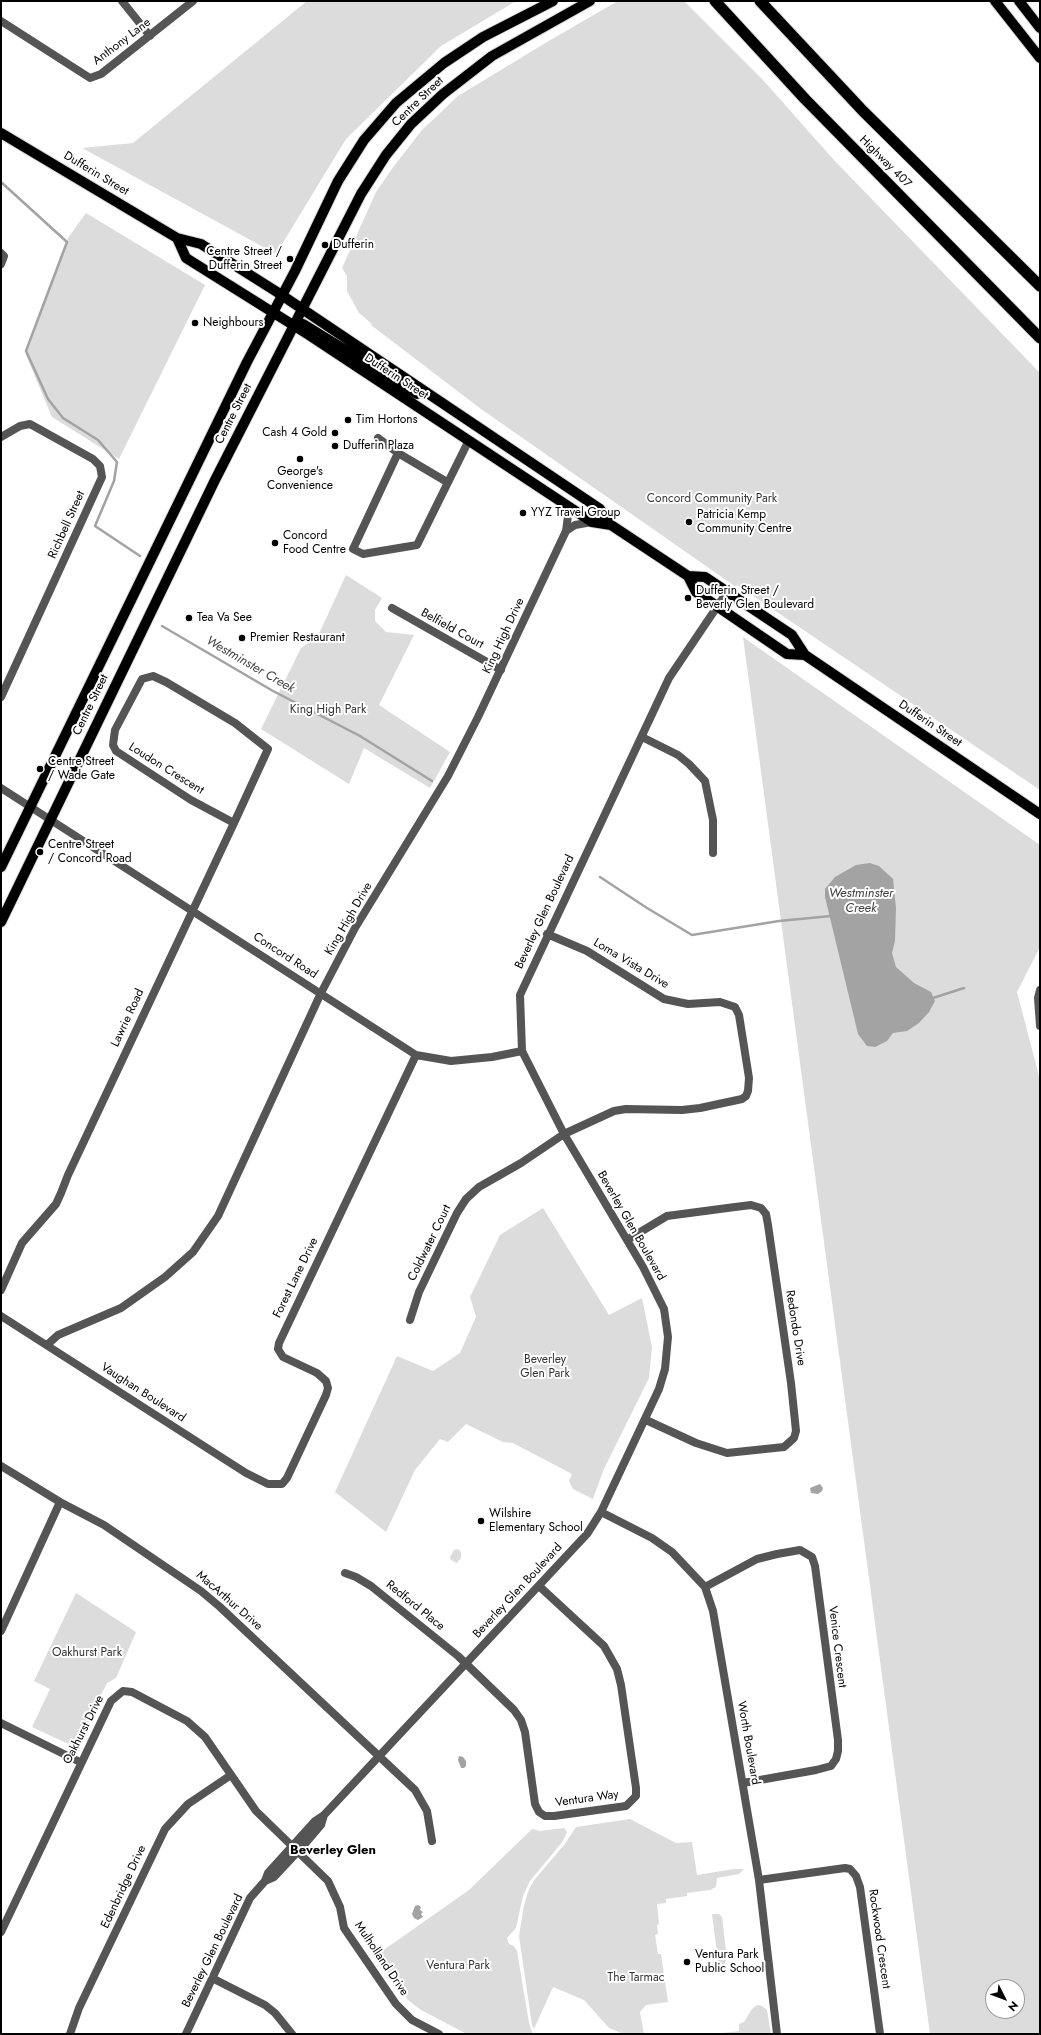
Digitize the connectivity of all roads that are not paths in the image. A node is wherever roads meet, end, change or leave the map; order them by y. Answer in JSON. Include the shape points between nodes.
{"nodes":[{"id":1,"x":122,"y":1,"type":"edge"},
{"id":2,"x":193,"y":1,"type":"edge"},
{"id":3,"x":553,"y":1,"type":"edge"},
{"id":4,"x":590,"y":1,"type":"edge"},
{"id":5,"x":715,"y":1,"type":"edge"},
{"id":6,"x":760,"y":1,"type":"edge"},
{"id":7,"x":995,"y":1,"type":"edge"},
{"id":8,"x":1019,"y":1,"type":"edge"},
{"id":9,"x":1,"y":21,"type":"edge"},
{"id":10,"x":1040,"y":28,"type":"edge"},
{"id":11,"x":150,"y":36,"type":"junction"},
{"id":12,"x":1040,"y":58,"type":"edge"},
{"id":13,"x":1,"y":133,"type":"edge"},
{"id":14,"x":177,"y":238,"type":"junction"},
{"id":15,"x":1,"y":253,"type":"edge"},
{"id":16,"x":1,"y":264,"type":"edge"},
{"id":17,"x":1040,"y":286,"type":"edge"},
{"id":18,"x":282,"y":296,"type":"junction"},
{"id":19,"x":302,"y":309,"type":"junction"},
{"id":20,"x":273,"y":313,"type":"junction"},
{"id":21,"x":284,"y":319,"type":"junction"},
{"id":22,"x":295,"y":323,"type":"junction"},
{"id":23,"x":261,"y":335,"type":"junction"},
{"id":24,"x":1040,"y":338,"type":"edge"},
{"id":25,"x":466,"y":419,"type":"junction"},
{"id":26,"x":1,"y":437,"type":"edge"},
{"id":27,"x":378,"y":438,"type":"dead end"},
{"id":28,"x":468,"y":440,"type":"junction"},
{"id":29,"x":398,"y":452,"type":"junction"},
{"id":30,"x":447,"y":482,"type":"junction"},
{"id":31,"x":563,"y":502,"type":"junction"},
{"id":32,"x":592,"y":522,"type":"junction"},
{"id":33,"x":611,"y":525,"type":"junction"},
{"id":34,"x":566,"y":531,"type":"junction"},
{"id":35,"x":688,"y":576,"type":"junction"},
{"id":36,"x":727,"y":592,"type":"junction"},
{"id":37,"x":718,"y":607,"type":"junction"},
{"id":38,"x":392,"y":608,"type":"dead end"},
{"id":39,"x":805,"y":655,"type":"junction"},
{"id":40,"x":501,"y":670,"type":"junction"},
{"id":41,"x":1,"y":697,"type":"edge"},
{"id":42,"x":642,"y":737,"type":"junction"},
{"id":43,"x":268,"y":749,"type":"joint"},
{"id":44,"x":1,"y":788,"type":"edge"},
{"id":45,"x":30,"y":806,"type":"junction"},
{"id":46,"x":1040,"y":814,"type":"edge"},
{"id":47,"x":50,"y":820,"type":"junction"},
{"id":48,"x":234,"y":823,"type":"junction"},
{"id":49,"x":713,"y":853,"type":"dead end"},
{"id":50,"x":1,"y":867,"type":"edge"},
{"id":51,"x":192,"y":909,"type":"junction"},
{"id":52,"x":1,"y":922,"type":"edge"},
{"id":53,"x":547,"y":934,"type":"junction"},
{"id":54,"x":1040,"y":990,"type":"edge"},
{"id":55,"x":320,"y":993,"type":"junction"},
{"id":56,"x":1040,"y":1026,"type":"edge"},
{"id":57,"x":522,"y":1051,"type":"junction"},
{"id":58,"x":416,"y":1055,"type":"junction"},
{"id":59,"x":564,"y":1134,"type":"junction"},
{"id":60,"x":627,"y":1240,"type":"junction"},
{"id":61,"x":1,"y":1290,"type":"edge"},
{"id":62,"x":1,"y":1316,"type":"edge"},
{"id":63,"x":410,"y":1320,"type":"dead end"},
{"id":64,"x":47,"y":1345,"type":"junction"},
{"id":65,"x":646,"y":1420,"type":"junction"},
{"id":66,"x":1,"y":1466,"type":"edge"},
{"id":67,"x":274,"y":1485,"type":"joint"},
{"id":68,"x":60,"y":1502,"type":"junction"},
{"id":69,"x":601,"y":1512,"type":"junction"},
{"id":70,"x":345,"y":1573,"type":"dead end"},
{"id":71,"x":539,"y":1586,"type":"junction"},
{"id":72,"x":705,"y":1587,"type":"junction"},
{"id":73,"x":1,"y":1631,"type":"edge"},
{"id":74,"x":466,"y":1664,"type":"junction"},
{"id":75,"x":1,"y":1723,"type":"edge"},
{"id":76,"x":379,"y":1756,"type":"junction"},
{"id":77,"x":80,"y":1762,"type":"junction"},
{"id":78,"x":231,"y":1775,"type":"junction"},
{"id":79,"x":743,"y":1783,"type":"junction"},
{"id":80,"x":324,"y":1814,"type":"junction"},
{"id":81,"x":432,"y":1841,"type":"dead end"},
{"id":82,"x":291,"y":1846,"type":"junction"},
{"id":83,"x":298,"y":1852,"type":"junction"},
{"id":84,"x":759,"y":1880,"type":"junction"},
{"id":85,"x":265,"y":1881,"type":"junction"},
{"id":86,"x":1,"y":1932,"type":"edge"},
{"id":87,"x":212,"y":1978,"type":"junction"},
{"id":88,"x":70,"y":2034,"type":"edge"},
{"id":89,"x":186,"y":2034,"type":"edge"},
{"id":90,"x":292,"y":2034,"type":"edge"},
{"id":91,"x":439,"y":2034,"type":"edge"},
{"id":92,"x":777,"y":2034,"type":"edge"},
{"id":93,"x":880,"y":2034,"type":"edge"}],
"edges":[{"from":1,"to":11,"type":"street"},
{"from":2,"to":11,"type":"street","name":"Anthony Lane"},
{"from":3,"to":18,"type":"main road","name":"Centre Street","via":[[483,37],[444,63],[396,103],[364,140],[338,181]]},
{"from":4,"to":19,"type":"main road","name":"Centre Street","via":[[492,56],[443,94],[410,124],[361,194]]},
{"from":5,"to":24,"type":"highway","name":"Highway 407","via":[[805,99]]},
{"from":6,"to":17,"type":"highway","name":"Highway 407","via":[[863,111]]},
{"from":7,"to":12,"type":"main road"},
{"from":8,"to":10,"type":"main road"},
{"from":9,"to":11,"type":"street","name":"Anthony Lane","via":[[90,78],[101,74]]},
{"from":13,"to":14,"type":"main road","name":"Dufferin Street"},
{"from":14,"to":18,"type":"main road","name":"Dufferin Street","via":[[201,244]]},
{"from":14,"to":20,"type":"main road","name":"Dufferin Street","via":[[186,258]]},
{"from":15,"to":16,"type":"street","via":[[4,256]]},
{"from":18,"to":19,"type":"main road","name":"Dufferin Street"},
{"from":18,"to":20,"type":"main road","name":"Centre Street"},
{"from":19,"to":22,"type":"main road","name":"Centre Street"},
{"from":19,"to":25,"type":"main road","name":"Dufferin Street"},
{"from":20,"to":21,"type":"main road","name":"Dufferin Street"},
{"from":20,"to":23,"type":"main road","name":"Centre Street"},
{"from":21,"to":22,"type":"main road","name":"Dufferin Street"},
{"from":21,"to":23,"type":"main road","via":[[276,321]]},
{"from":22,"to":25,"type":"main road","via":[[427,400]]},
{"from":22,"to":28,"type":"main road","name":"Dufferin Street"},
{"from":22,"to":47,"type":"main road","name":"Centre Street","via":[[215,480]]},
{"from":23,"to":45,"type":"main road","name":"Centre Street"},
{"from":25,"to":33,"type":"main road","name":"Dufferin Street","via":[[600,509]]},
{"from":26,"to":41,"type":"street","name":"Richbell Street","via":[[20,426],[30,424],[93,460],[100,466],[102,477]]},
{"from":27,"to":29,"type":"street"},
{"from":28,"to":30,"type":"street"},
{"from":28,"to":31,"type":"main road","name":"Dufferin Street"},
{"from":29,"to":30,"type":"street"},
{"from":29,"to":30,"type":"street","via":[[353,549],[363,554],[417,545]]},
{"from":31,"to":32,"type":"main road","name":"Dufferin Street"},
{"from":31,"to":34,"type":"street","name":"King High Drive","via":[[568,516]]},
{"from":32,"to":33,"type":"main road","name":"Dufferin Street"},
{"from":32,"to":34,"type":"street","via":[[575,525]]},
{"from":33,"to":35,"type":"main road","name":"Dufferin Street"},
{"from":34,"to":40,"type":"street","name":"King High Drive"},
{"from":35,"to":36,"type":"main road","name":"Dufferin Street","via":[[705,577]]},
{"from":35,"to":37,"type":"main road","name":"Dufferin Street","via":[[696,592]]},
{"from":36,"to":37,"type":"street","name":"Beverley Glen Boulevard"},
{"from":36,"to":39,"type":"main road","name":"Dufferin Street","via":[[792,635]]},
{"from":37,"to":39,"type":"main road","name":"Dufferin Street","via":[[786,654]]},
{"from":37,"to":42,"type":"street","name":"Beverley Glen Boulevard","via":[[669,678]]},
{"from":38,"to":40,"type":"street","name":"Belfield Court"},
{"from":39,"to":46,"type":"main road","name":"Dufferin Street"},
{"from":40,"to":55,"type":"street","name":"King High Drive","via":[[448,776],[355,928]]},
{"from":42,"to":49,"type":"street","via":[[678,755],[705,782],[713,820]]},
{"from":42,"to":53,"type":"street","name":"Beverley Glen Boulevard"},
{"from":43,"to":48,"type":"street","name":"Lawrie Road"},
{"from":43,"to":48,"type":"street","name":"Loudon Crescent","via":[[235,723],[153,676],[142,679],[115,730],[113,744],[122,756],[191,800]]},
{"from":44,"to":45,"type":"street","name":"Concord Road"},
{"from":45,"to":47,"type":"street","name":"Concord Road"},
{"from":45,"to":50,"type":"main road","name":"Centre Street"},
{"from":47,"to":51,"type":"street","name":"Concord Road"},
{"from":47,"to":52,"type":"main road","name":"Centre Street"},
{"from":48,"to":51,"type":"street","name":"Lawrie Road"},
{"from":51,"to":55,"type":"street","name":"Concord Road"},
{"from":51,"to":61,"type":"street","name":"Lawrie Road","via":[[56,1204],[22,1243]]},
{"from":53,"to":57,"type":"street","name":"Beverley Glen Boulevard","via":[[520,995]]},
{"from":53,"to":59,"type":"street","name":"Loma Vista Drive","via":[[587,951],[664,999],[688,1004],[720,1002],[735,1007],[739,1015],[748,1078],[748,1090],[742,1099],[682,1110],[614,1111]]},
{"from":54,"to":56,"type":"street"},
{"from":55,"to":58,"type":"street","name":"Concord Road"},
{"from":55,"to":64,"type":"street","name":"King High Drive","via":[[218,1216],[193,1252],[165,1277],[121,1308],[58,1335]]},
{"from":57,"to":58,"type":"street","name":"Concord Road","via":[[451,1061]]},
{"from":57,"to":59,"type":"street","name":"Beverley Glen Boulevard"},
{"from":58,"to":67,"type":"street","name":"Forest Lane Drive","via":[[278,1344],[283,1357],[317,1373],[326,1381],[328,1388],[287,1478],[282,1484]]},
{"from":59,"to":60,"type":"street","name":"Beverley Glen Boulevard"},
{"from":59,"to":63,"type":"street","name":"Coldwater Court","via":[[479,1187],[466,1199],[419,1292]]},
{"from":60,"to":65,"type":"street","name":"Beverley Glen Boulevard","via":[[664,1309],[668,1337],[665,1369]]},
{"from":60,"to":65,"type":"street","name":"Redondo Drive","via":[[667,1216],[743,1206],[761,1208],[766,1214],[768,1225],[796,1431],[794,1438],[784,1447],[727,1453],[696,1443]]},
{"from":62,"to":64,"type":"street","name":"Vaughan Boulevard"},
{"from":64,"to":67,"type":"street","name":"Vaughan Boulevard","via":[[246,1473]]},
{"from":65,"to":69,"type":"street","name":"Beverley Glen Boulevard"},
{"from":66,"to":68,"type":"street","name":"MacArthur Drive"},
{"from":68,"to":73,"type":"street"},
{"from":68,"to":76,"type":"street","name":"MacArthur Drive","via":[[104,1525],[201,1591]]},
{"from":69,"to":71,"type":"street","name":"Beverley Glen Boulevard","via":[[587,1534]]},
{"from":69,"to":72,"type":"street","name":"Worth Boulevard","via":[[652,1538],[672,1552]]},
{"from":70,"to":74,"type":"street","name":"Redford Place","via":[[371,1586]]},
{"from":71,"to":74,"type":"street","name":"Beverley Glen Boulevard"},
{"from":71,"to":74,"type":"street","name":"Ventura Way","via":[[604,1646],[617,1669],[636,1788],[636,1796],[631,1802],[626,1806],[606,1810],[554,1816],[545,1816],[539,1812],[535,1804],[521,1720],[514,1710]]},
{"from":72,"to":79,"type":"street","name":"Worth Boulevard","via":[[713,1611]]},
{"from":72,"to":79,"type":"street","name":"Venice Crescent","via":[[757,1559],[785,1552],[806,1552],[812,1557],[815,1566],[838,1740],[836,1759],[831,1766],[816,1770]]},
{"from":74,"to":76,"type":"street","name":"Beverley Glen Boulevard"},
{"from":75,"to":77,"type":"street"},
{"from":76,"to":80,"type":"street","name":"Beverley Glen Boulevard"},
{"from":76,"to":81,"type":"street","name":"MacArthur Drive","via":[[419,1796],[429,1817]]},
{"from":77,"to":78,"type":"street","name":"Oakhurst Drive","via":[[111,1701],[123,1691],[132,1692],[187,1721],[205,1737]]},
{"from":77,"to":86,"type":"street","name":"Oakhurst Drive"},
{"from":78,"to":82,"type":"street","name":"Oakhurst Drive","via":[[256,1811]]},
{"from":78,"to":88,"type":"street","name":"Edenbridge Drive","via":[[188,1804],[165,1829],[79,2008]]},
{"from":79,"to":84,"type":"street","name":"Worth Boulevard"},
{"from":80,"to":82,"type":"street","name":"Beverley Glen Boulevard"},
{"from":80,"to":83,"type":"street","name":"Beverley Glen Boulevard","via":[[321,1825]]},
{"from":82,"to":83,"type":"street","name":"Mulholland Drive"},
{"from":82,"to":85,"type":"street","name":"Beverley Glen Boulevard","via":[[268,1873]]},
{"from":83,"to":85,"type":"street","name":"Beverley Glen Boulevard","via":[[274,1877]]},
{"from":83,"to":91,"type":"street","name":"Mulholland Drive","via":[[328,1881],[340,1907],[344,1928],[396,2004],[412,2020]]},
{"from":84,"to":92,"type":"street","name":"Worth Boulevard"},
{"from":84,"to":93,"type":"street","name":"Rockwood Crescent","via":[[846,1868],[856,1876],[860,1887]]},
{"from":85,"to":87,"type":"street","name":"Beverley Glen Boulevard","via":[[250,1898]]},
{"from":87,"to":89,"type":"street","name":"Beverley Glen Boulevard"},
{"from":87,"to":90,"type":"street","via":[[275,2012]]}]}
